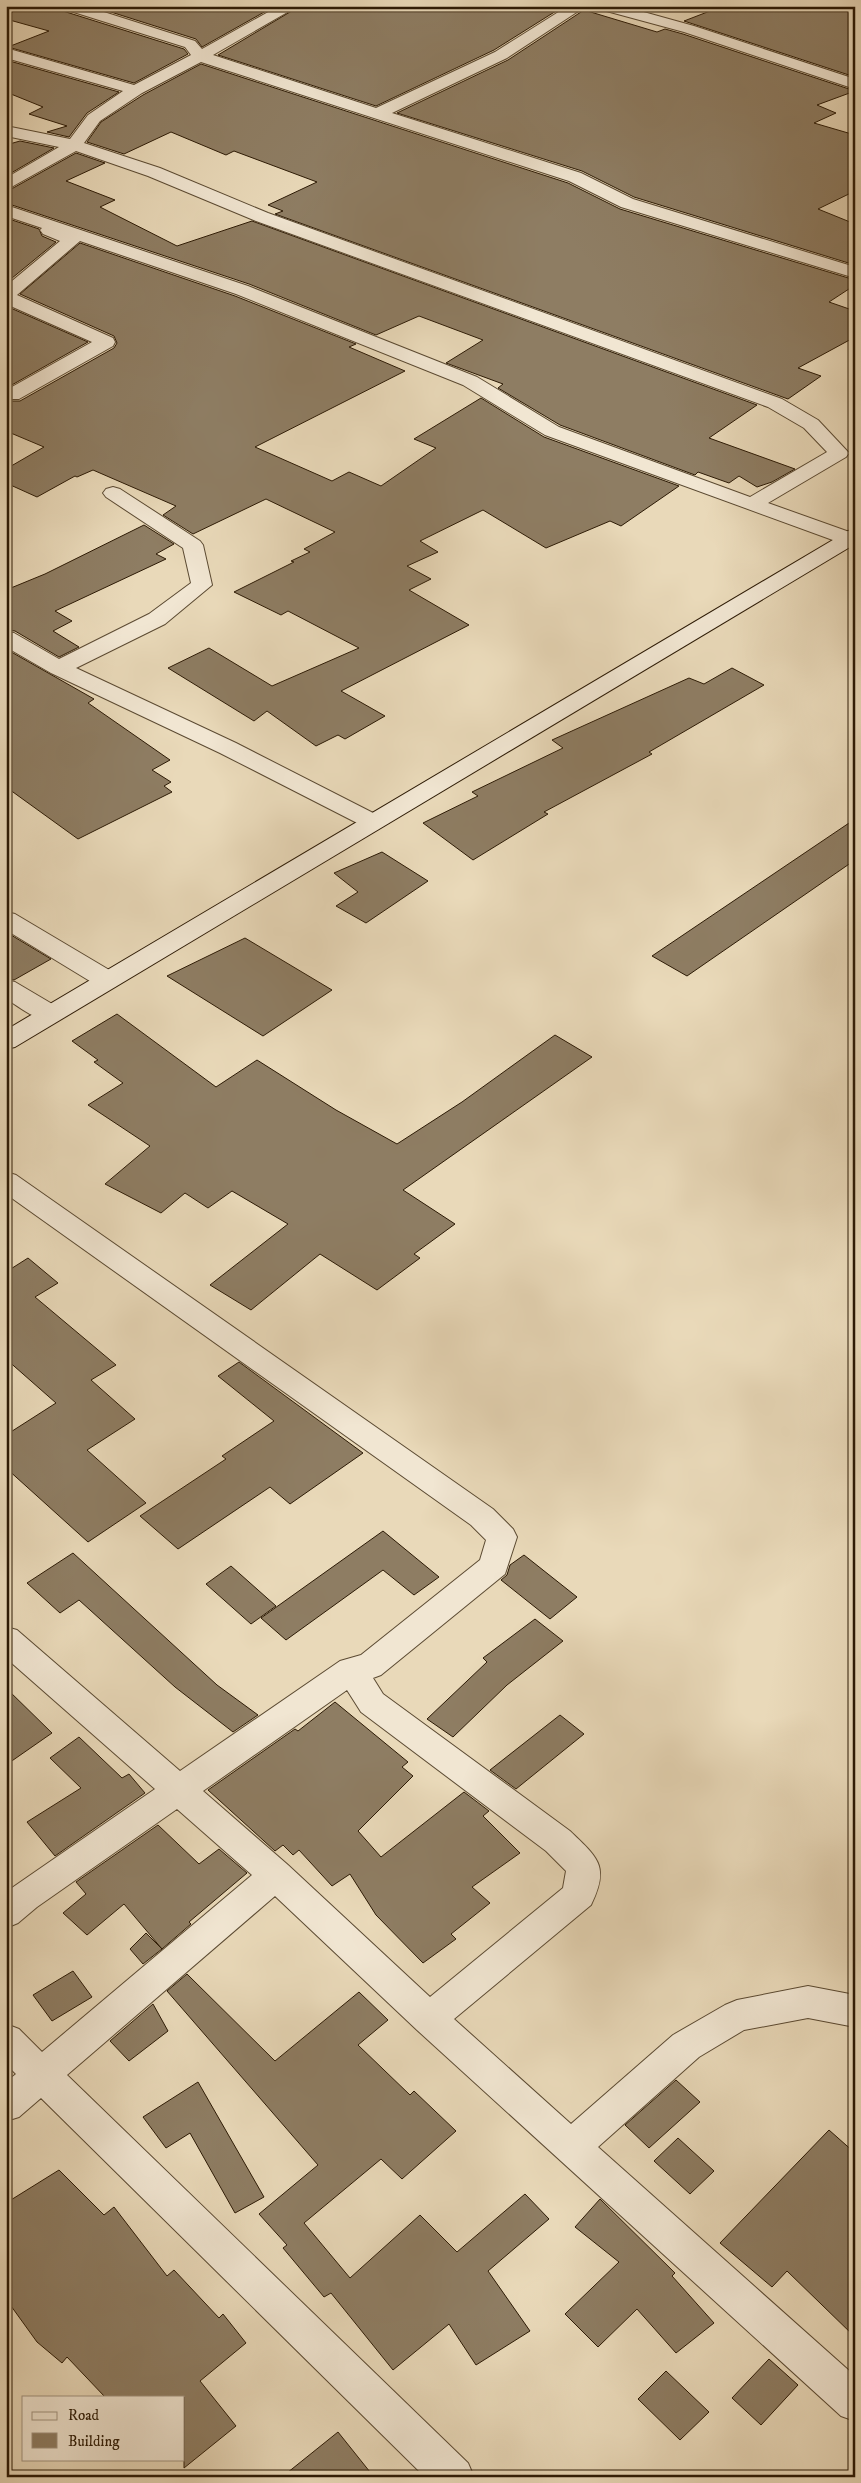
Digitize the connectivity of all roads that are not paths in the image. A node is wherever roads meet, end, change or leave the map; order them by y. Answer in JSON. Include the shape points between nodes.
{"nodes":[{"id":1,"x":69,"y":6,"type":"edge"},
{"id":2,"x":579,"y":6,"type":"edge"},
{"id":3,"x":604,"y":6,"type":"edge"},
{"id":4,"x":286,"y":7,"type":"edge"},
{"id":5,"x":6,"y":53,"type":"edge"},
{"id":6,"x":200,"y":56,"type":"junction"},
{"id":7,"x":855,"y":84,"type":"edge"},
{"id":8,"x":136,"y":90,"type":"junction"},
{"id":9,"x":379,"y":113,"type":"junction"},
{"id":10,"x":6,"y":132,"type":"edge"},
{"id":11,"x":74,"y":144,"type":"junction"},
{"id":12,"x":6,"y":185,"type":"edge"},
{"id":13,"x":6,"y":211,"type":"edge"},
{"id":14,"x":855,"y":273,"type":"edge"},
{"id":15,"x":6,"y":296,"type":"edge"},
{"id":16,"x":6,"y":393,"type":"edge"},
{"id":17,"x":113,"y":493,"type":"dead end"},
{"id":18,"x":752,"y":504,"type":"junction"},
{"id":19,"x":851,"y":537,"type":"edge"},
{"id":20,"x":6,"y":638,"type":"edge"},
{"id":21,"x":59,"y":668,"type":"junction"},
{"id":22,"x":373,"y":822,"type":"junction"},
{"id":23,"x":6,"y":919,"type":"edge"},
{"id":24,"x":106,"y":980,"type":"junction"},
{"id":25,"x":6,"y":988,"type":"edge"},
{"id":26,"x":50,"y":1014,"type":"junction"},
{"id":27,"x":6,"y":1040,"type":"edge"},
{"id":28,"x":6,"y":1181,"type":"edge"},
{"id":29,"x":6,"y":1639,"type":"edge"},
{"id":30,"x":351,"y":1670,"type":"junction"},
{"id":31,"x":180,"y":1791,"type":"junction"},
{"id":32,"x":276,"y":1875,"type":"junction"},
{"id":33,"x":6,"y":1913,"type":"edge"},
{"id":34,"x":855,"y":2012,"type":"edge"},
{"id":35,"x":429,"y":2020,"type":"junction"},
{"id":36,"x":6,"y":2040,"type":"edge"},
{"id":37,"x":41,"y":2074,"type":"junction"},
{"id":38,"x":6,"y":2105,"type":"edge"},
{"id":39,"x":571,"y":2147,"type":"junction"},
{"id":40,"x":855,"y":2402,"type":"edge"},
{"id":41,"x":454,"y":2477,"type":"edge"}],
"edges":[{"from":1,"to":6,"type":"street","via":[[190,44]]},
{"from":2,"to":9,"type":"street","via":[[501,55]]},
{"from":3,"to":7,"type":"street","via":[[689,29]]},
{"from":4,"to":6,"type":"street"},
{"from":5,"to":8,"type":"street"},
{"from":6,"to":8,"type":"street"},
{"from":6,"to":9,"type":"street"},
{"from":8,"to":11,"type":"street","via":[[94,118]]},
{"from":9,"to":14,"type":"street","via":[[576,177],[627,203]]},
{"from":10,"to":11,"type":"street"},
{"from":11,"to":12,"type":"street"},
{"from":11,"to":18,"type":"street","via":[[154,172],[262,217],[775,403],[811,424],[839,453]]},
{"from":13,"to":15,"type":"street","via":[[72,240]]},
{"from":13,"to":18,"type":"street","via":[[242,290],[470,381],[552,431]]},
{"from":15,"to":16,"type":"street","via":[[106,342],[12,395]]},
{"from":17,"to":21,"type":"street","via":[[193,545],[202,585],[157,619]]},
{"from":18,"to":19,"type":"street"},
{"from":19,"to":22,"type":"street"},
{"from":20,"to":21,"type":"street"},
{"from":21,"to":22,"type":"street","via":[[228,748]]},
{"from":22,"to":24,"type":"street"},
{"from":23,"to":24,"type":"street"},
{"from":24,"to":26,"type":"street"},
{"from":25,"to":26,"type":"street"},
{"from":26,"to":27,"type":"street"},
{"from":28,"to":30,"type":"street","via":[[482,1517],[502,1537],[494,1566],[370,1666]]},
{"from":29,"to":31,"type":"street"},
{"from":30,"to":31,"type":"street"},
{"from":30,"to":35,"type":"street","via":[[372,1703],[558,1841],[584,1866],[579,1895]]},
{"from":31,"to":32,"type":"street"},
{"from":31,"to":33,"type":"street"},
{"from":32,"to":35,"type":"street"},
{"from":32,"to":37,"type":"street"},
{"from":34,"to":39,"type":"street","via":[[808,2002],[737,2016],[686,2046]]},
{"from":35,"to":39,"type":"street"},
{"from":36,"to":37,"type":"street"},
{"from":37,"to":38,"type":"street"},
{"from":37,"to":41,"type":"street"},
{"from":39,"to":40,"type":"street"}]}
